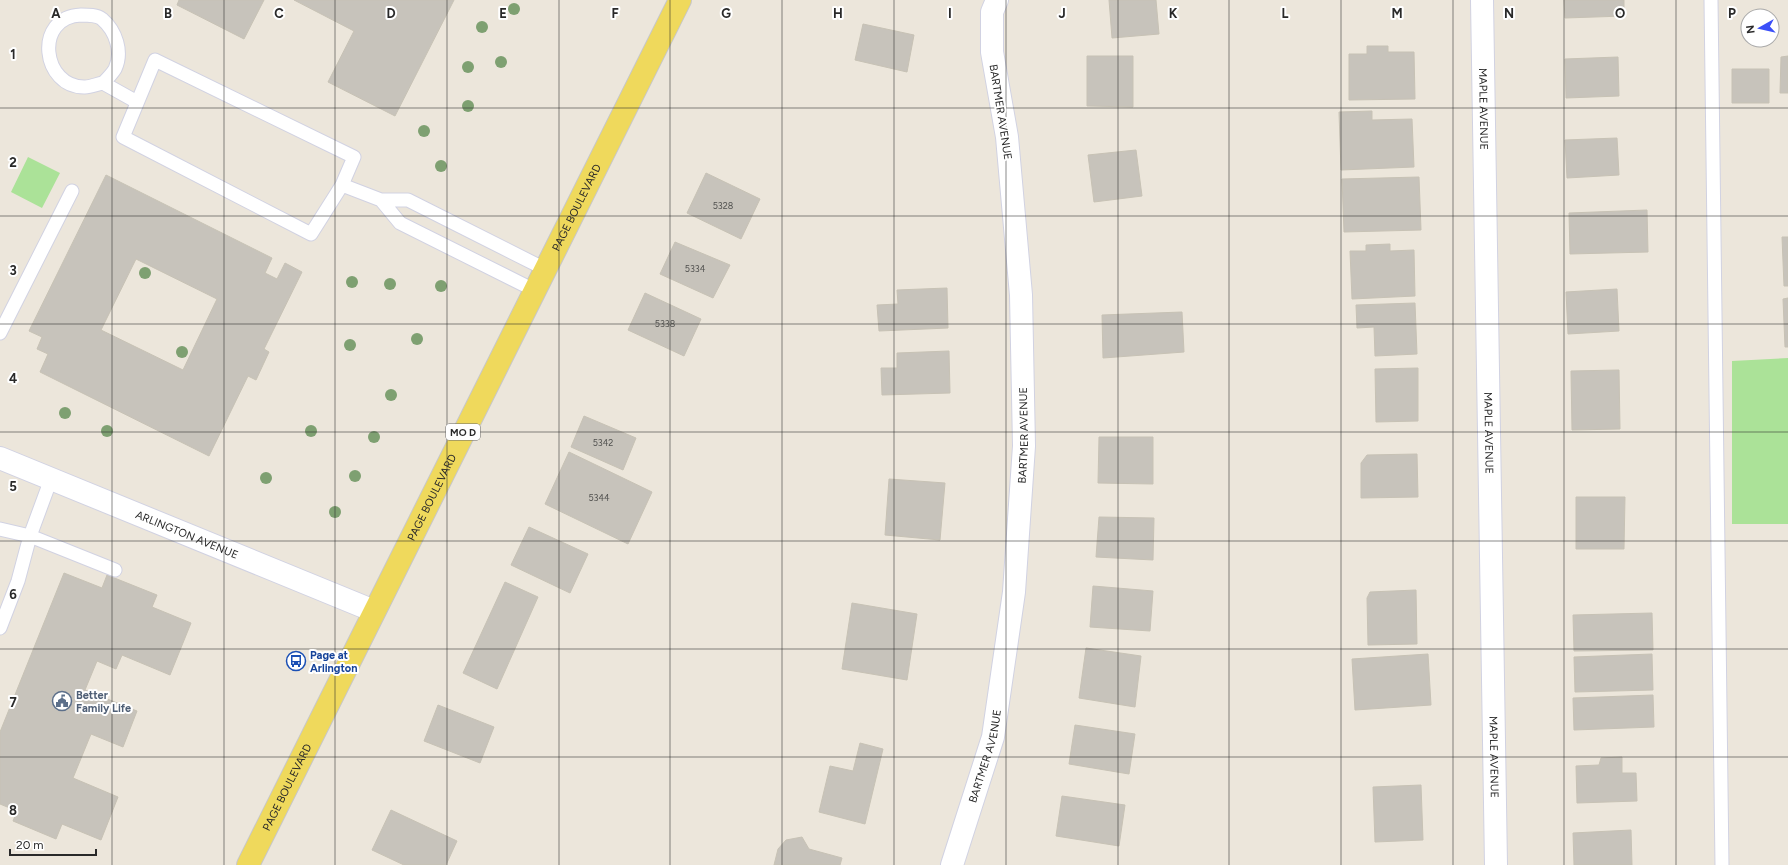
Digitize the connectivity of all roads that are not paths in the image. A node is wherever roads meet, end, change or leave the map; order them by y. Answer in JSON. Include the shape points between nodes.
{"nodes":[{"id":1,"x":680,"y":0,"type":"edge"},
{"id":2,"x":997,"y":0,"type":"edge"},
{"id":3,"x":1482,"y":0,"type":"edge"},
{"id":4,"x":1711,"y":0,"type":"edge"},
{"id":5,"x":103,"y":83,"type":"junction"},
{"id":6,"x":137,"y":102,"type":"junction"},
{"id":7,"x":342,"y":185,"type":"junction"},
{"id":8,"x":72,"y":191,"type":"dead end"},
{"id":9,"x":381,"y":200,"type":"junction"},
{"id":10,"x":545,"y":269,"type":"junction"},
{"id":11,"x":534,"y":290,"type":"junction"},
{"id":12,"x":0,"y":333,"type":"edge"},
{"id":13,"x":0,"y":458,"type":"edge"},
{"id":14,"x":51,"y":479,"type":"junction"},
{"id":15,"x":0,"y":529,"type":"edge"},
{"id":16,"x":30,"y":536,"type":"junction"},
{"id":17,"x":114,"y":570,"type":"dead end"},
{"id":18,"x":374,"y":611,"type":"junction"},
{"id":19,"x":0,"y":628,"type":"edge"},
{"id":20,"x":248,"y":865,"type":"edge"},
{"id":21,"x":952,"y":865,"type":"edge"},
{"id":22,"x":1496,"y":865,"type":"edge"},
{"id":23,"x":1722,"y":865,"type":"edge"}],
"edges":[{"from":1,"to":10,"type":"main road","name":"PAGE BOULEVARD","number":"MO D"},
{"from":2,"to":21,"type":"street","name":"BARTMER AVENUE","via":[[992,12],[992,52],[1007,137],[1021,295],[1024,446],[1014,592],[993,737]]},
{"from":3,"to":22,"type":"street","name":"MAPLE AVENUE"},
{"from":4,"to":23,"type":"lane"},
{"from":5,"to":5,"type":"lane","via":[[85,87],[65,82],[54,71],[49,57],[49,40],[61,21],[76,15],[89,15],[101,18],[111,29],[119,52],[115,69]]},
{"from":5,"to":6,"type":"lane"},
{"from":6,"to":7,"type":"lane","via":[[155,60],[354,157]]},
{"from":6,"to":7,"type":"lane","via":[[123,137],[311,234]]},
{"from":7,"to":9,"type":"lane"},
{"from":8,"to":12,"type":"lane"},
{"from":9,"to":10,"type":"lane","via":[[408,200]]},
{"from":9,"to":11,"type":"lane","via":[[400,223]]},
{"from":10,"to":11,"type":"main road","name":"PAGE BOULEVARD","number":"MO D"},
{"from":11,"to":18,"type":"main road","name":"PAGE BOULEVARD","number":"MO D"},
{"from":13,"to":14,"type":"street","name":"ARLINGTON AVENUE"},
{"from":14,"to":16,"type":"lane"},
{"from":14,"to":18,"type":"street","name":"ARLINGTON AVENUE"},
{"from":15,"to":16,"type":"lane"},
{"from":16,"to":17,"type":"lane"},
{"from":16,"to":19,"type":"lane","via":[[18,581]]},
{"from":18,"to":20,"type":"main road","name":"PAGE BOULEVARD","number":"MO D"}]}
